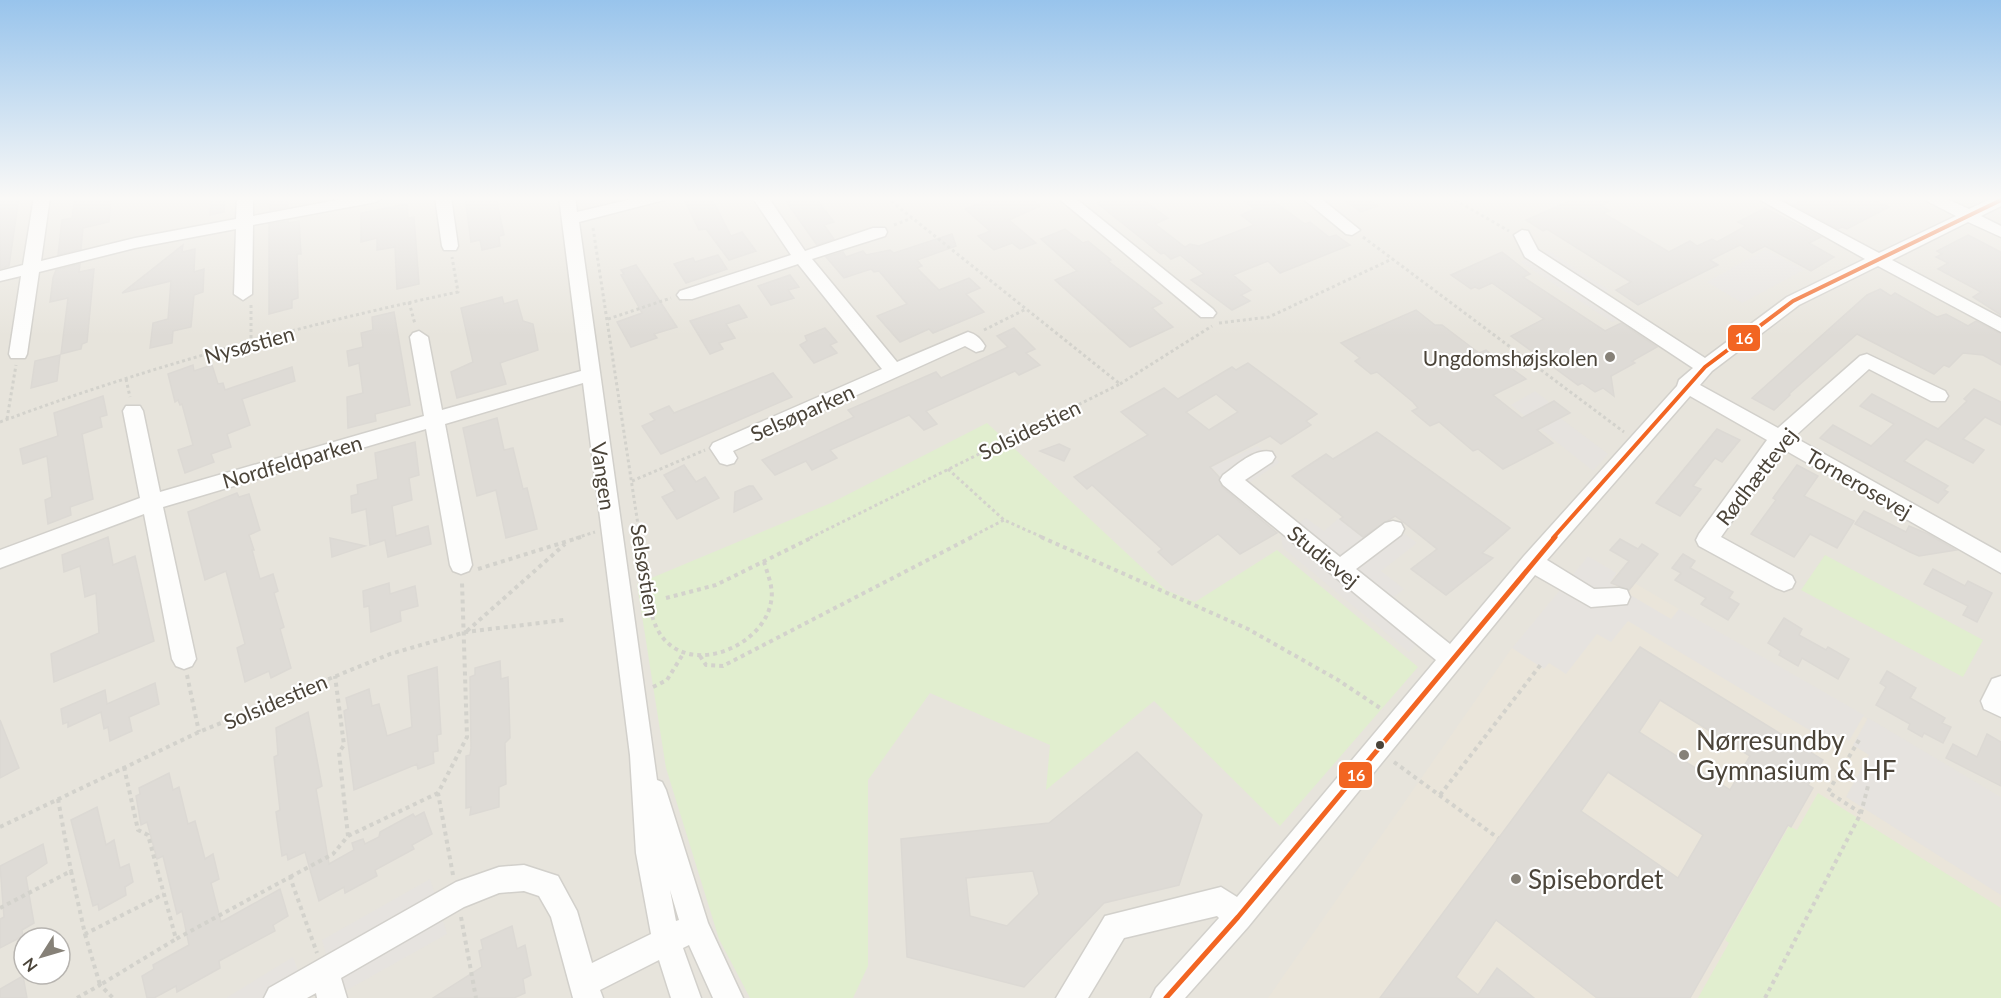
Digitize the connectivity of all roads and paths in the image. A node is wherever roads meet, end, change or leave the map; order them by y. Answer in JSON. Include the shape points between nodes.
{"nodes":[{"id":1,"x":35,"y":244,"type":"edge"},
{"id":2,"x":140,"y":244,"type":"edge"},
{"id":3,"x":244,"y":244,"type":"edge"},
{"id":4,"x":572,"y":244,"type":"edge"},
{"id":5,"x":596,"y":244,"type":"edge"},
{"id":6,"x":791,"y":244,"type":"edge"},
{"id":7,"x":844,"y":244,"type":"edge"},
{"id":8,"x":944,"y":244,"type":"edge"},
{"id":9,"x":1122,"y":244,"type":"edge"},
{"id":10,"x":1371,"y":244,"type":"edge"},
{"id":11,"x":1526,"y":244,"type":"edge"},
{"id":12,"x":1849,"y":244,"type":"edge"},
{"id":13,"x":1909,"y":244,"type":"edge"},
{"id":14,"x":450,"y":246,"type":"edge"},
{"id":15,"x":801,"y":258,"type":"junction"},
{"id":16,"x":1392,"y":259,"type":"junction"},
{"id":17,"x":1877,"y":259,"type":"junction"},
{"id":18,"x":31,"y":268,"type":"junction"},
{"id":19,"x":0,"y":276,"type":"edge"},
{"id":20,"x":243,"y":294,"type":"joint"},
{"id":21,"x":686,"y":295,"type":"joint"},
{"id":22,"x":410,"y":302,"type":"junction"},
{"id":23,"x":1026,"y":309,"type":"junction"},
{"id":24,"x":1212,"y":318,"type":"junction"},
{"id":25,"x":608,"y":319,"type":"junction"},
{"id":26,"x":2001,"y":326,"type":"edge"},
{"id":27,"x":419,"y":337,"type":"joint"},
{"id":28,"x":251,"y":342,"type":"junction"},
{"id":29,"x":972,"y":342,"type":"joint"},
{"id":30,"x":18,"y":354,"type":"joint"},
{"id":31,"x":1705,"y":367,"type":"junction"},
{"id":32,"x":894,"y":371,"type":"junction"},
{"id":33,"x":590,"y":375,"type":"junction"},
{"id":34,"x":126,"y":379,"type":"junction"},
{"id":35,"x":1120,"y":384,"type":"junction"},
{"id":36,"x":1686,"y":385,"type":"junction"},
{"id":37,"x":1938,"y":396,"type":"dead end"},
{"id":38,"x":133,"y":411,"type":"joint"},
{"id":39,"x":7,"y":419,"type":"junction"},
{"id":40,"x":433,"y":420,"type":"junction"},
{"id":41,"x":0,"y":422,"type":"edge"},
{"id":42,"x":1780,"y":438,"type":"junction"},
{"id":43,"x":1638,"y":442,"type":"junction"},
{"id":44,"x":723,"y":453,"type":"joint"},
{"id":45,"x":1265,"y":457,"type":"dead end"},
{"id":46,"x":947,"y":469,"type":"junction"},
{"id":47,"x":632,"y":481,"type":"junction"},
{"id":48,"x":150,"y":503,"type":"junction"},
{"id":49,"x":1004,"y":520,"type":"junction"},
{"id":50,"x":612,"y":526,"type":"junction"},
{"id":51,"x":1393,"y":530,"type":"dead end"},
{"id":52,"x":568,"y":541,"type":"junction"},
{"id":53,"x":0,"y":559,"type":"edge"},
{"id":54,"x":764,"y":561,"type":"junction"},
{"id":55,"x":1532,"y":562,"type":"junction"},
{"id":56,"x":2001,"y":564,"type":"edge"},
{"id":57,"x":462,"y":569,"type":"junction"},
{"id":58,"x":1340,"y":569,"type":"junction"},
{"id":59,"x":1784,"y":582,"type":"dead end"},
{"id":60,"x":1619,"y":597,"type":"dead end"},
{"id":61,"x":666,"y":598,"type":"dead end"},
{"id":62,"x":564,"y":620,"type":"dead end"},
{"id":63,"x":466,"y":632,"type":"junction"},
{"id":64,"x":683,"y":654,"type":"junction"},
{"id":65,"x":700,"y":656,"type":"junction"},
{"id":66,"x":184,"y":659,"type":"joint"},
{"id":67,"x":1452,"y":659,"type":"junction"},
{"id":68,"x":1542,"y":663,"type":"dead end"},
{"id":69,"x":335,"y":675,"type":"junction"},
{"id":70,"x":2001,"y":686,"type":"edge"},
{"id":71,"x":634,"y":697,"type":"junction"},
{"id":72,"x":2001,"y":706,"type":"edge"},
{"id":73,"x":1398,"y":723,"type":"junction"},
{"id":74,"x":199,"y":732,"type":"junction"},
{"id":75,"x":1859,"y":740,"type":"dead end"},
{"id":76,"x":1376,"y":748,"type":"junction"},
{"id":77,"x":643,"y":755,"type":"junction"},
{"id":78,"x":124,"y":767,"type":"junction"},
{"id":79,"x":1868,"y":786,"type":"dead end"},
{"id":80,"x":438,"y":793,"type":"junction"},
{"id":81,"x":1440,"y":795,"type":"junction"},
{"id":82,"x":58,"y":798,"type":"junction"},
{"id":83,"x":1861,"y":813,"type":"junction"},
{"id":84,"x":0,"y":827,"type":"edge"},
{"id":85,"x":348,"y":836,"type":"junction"},
{"id":86,"x":1498,"y":838,"type":"dead end"},
{"id":87,"x":71,"y":871,"type":"junction"},
{"id":88,"x":290,"y":877,"type":"junction"},
{"id":89,"x":164,"y":894,"type":"junction"},
{"id":90,"x":456,"y":896,"type":"junction"},
{"id":91,"x":0,"y":908,"type":"edge"},
{"id":92,"x":1238,"y":916,"type":"junction"},
{"id":93,"x":695,"y":927,"type":"junction"},
{"id":94,"x":85,"y":934,"type":"junction"},
{"id":95,"x":176,"y":939,"type":"junction"},
{"id":96,"x":666,"y":940,"type":"junction"},
{"id":97,"x":100,"y":985,"type":"junction"},
{"id":98,"x":328,"y":985,"type":"edge"},
{"id":99,"x":586,"y":990,"type":"edge"},
{"id":100,"x":77,"y":998,"type":"edge"},
{"id":101,"x":113,"y":998,"type":"edge"},
{"id":102,"x":279,"y":998,"type":"edge"},
{"id":103,"x":476,"y":998,"type":"edge"},
{"id":104,"x":686,"y":998,"type":"edge"},
{"id":105,"x":728,"y":998,"type":"edge"},
{"id":106,"x":1071,"y":998,"type":"edge"},
{"id":107,"x":1166,"y":998,"type":"edge"},
{"id":108,"x":1765,"y":998,"type":"edge"}],
"edges":[{"from":1,"to":18,"type":"street"},
{"from":2,"to":18,"type":"street"},
{"from":3,"to":20,"type":"street"},
{"from":4,"to":33,"type":"street","name":"Vangen"},
{"from":5,"to":25,"type":"path","name":"Selsøstien"},
{"from":6,"to":15,"type":"street"},
{"from":7,"to":15,"type":"street"},
{"from":8,"to":23,"type":"path"},
{"from":9,"to":24,"type":"street"},
{"from":10,"to":16,"type":"path"},
{"from":11,"to":31,"type":"street","via":[[1531,253]]},
{"from":12,"to":17,"type":"street"},
{"from":13,"to":17,"type":"street"},
{"from":14,"to":22,"type":"path","name":"Nysøstien","via":[[458,292]]},
{"from":15,"to":21,"type":"street"},
{"from":15,"to":32,"type":"street"},
{"from":16,"to":24,"type":"path","via":[[1269,317]]},
{"from":16,"to":43,"type":"path"},
{"from":17,"to":26,"type":"street"},
{"from":17,"to":31,"type":"street","via":[[1793,301]]},
{"from":18,"to":19,"type":"street"},
{"from":18,"to":30,"type":"street"},
{"from":20,"to":28,"type":"path","via":[[251,296]]},
{"from":21,"to":25,"type":"path"},
{"from":22,"to":27,"type":"path"},
{"from":22,"to":28,"type":"path","name":"Nysøstien"},
{"from":23,"to":29,"type":"path"},
{"from":23,"to":35,"type":"path"},
{"from":24,"to":35,"type":"path","name":"Solsidestien"},
{"from":25,"to":47,"type":"path","name":"Selsøstien"},
{"from":27,"to":40,"type":"street"},
{"from":28,"to":34,"type":"path","name":"Nysøstien"},
{"from":29,"to":32,"type":"street","name":"Selsøparken"},
{"from":30,"to":39,"type":"path"},
{"from":31,"to":36,"type":"street"},
{"from":32,"to":44,"type":"street","name":"Selsøparken"},
{"from":33,"to":40,"type":"street","name":"Nordfeldparken"},
{"from":33,"to":50,"type":"street","name":"Vangen"},
{"from":34,"to":38,"type":"path"},
{"from":34,"to":39,"type":"path","name":"Nysøstien"},
{"from":35,"to":46,"type":"path","name":"Solsidestien"},
{"from":36,"to":42,"type":"street","name":"Tornerosevej"},
{"from":36,"to":43,"type":"street"},
{"from":37,"to":42,"type":"street","name":"Rødhættevej","via":[[1867,360]]},
{"from":38,"to":48,"type":"street"},
{"from":39,"to":41,"type":"path","name":"Nysøstien"},
{"from":40,"to":48,"type":"street","name":"Nordfeldparken"},
{"from":40,"to":57,"type":"street"},
{"from":42,"to":56,"type":"street","name":"Tornerosevej"},
{"from":42,"to":59,"type":"street","name":"Rødhættevej","via":[[1707,540]]},
{"from":43,"to":55,"type":"street"},
{"from":44,"to":47,"type":"path","via":[[707,449]]},
{"from":45,"to":58,"type":"street","name":"Studievej","via":[[1230,480]]},
{"from":46,"to":49,"type":"path"},
{"from":46,"to":54,"type":"path","name":"Solsidestien"},
{"from":47,"to":64,"type":"path","name":"Selsøstien","via":[[653,622],[658,636]]},
{"from":48,"to":53,"type":"street","name":"Nordfeldparken"},
{"from":48,"to":66,"type":"street"},
{"from":49,"to":65,"type":"path","via":[[723,666],[706,665]]},
{"from":49,"to":73,"type":"path","via":[[1248,629],[1338,680]]},
{"from":50,"to":52,"type":"path"},
{"from":50,"to":71,"type":"street","name":"Vangen"},
{"from":51,"to":58,"type":"street"},
{"from":52,"to":57,"type":"path"},
{"from":52,"to":63,"type":"path"},
{"from":54,"to":61,"type":"path","name":"Solsidestien","via":[[716,585]]},
{"from":54,"to":65,"type":"path","name":"Selsøstien","via":[[771,605],[764,622],[750,638],[726,651]]},
{"from":55,"to":60,"type":"street","via":[[1591,598]]},
{"from":55,"to":67,"type":"street"},
{"from":57,"to":63,"type":"path"},
{"from":58,"to":67,"type":"street","name":"Studievej"},
{"from":62,"to":63,"type":"path","name":"Solsidestien"},
{"from":63,"to":69,"type":"path","name":"Solsidestien"},
{"from":63,"to":80,"type":"path","via":[[467,737]]},
{"from":64,"to":65,"type":"path","name":"Selsøstien"},
{"from":64,"to":71,"type":"path","via":[[667,680]]},
{"from":66,"to":74,"type":"path"},
{"from":67,"to":73,"type":"street"},
{"from":68,"to":81,"type":"path"},
{"from":69,"to":74,"type":"path","name":"Solsidestien"},
{"from":69,"to":85,"type":"path","via":[[344,745],[339,752]]},
{"from":70,"to":72,"type":"street","via":[[1993,701]]},
{"from":71,"to":77,"type":"street","name":"Vangen"},
{"from":73,"to":76,"type":"street"},
{"from":74,"to":78,"type":"path","name":"Solsidestien"},
{"from":75,"to":83,"type":"path","via":[[1828,792]]},
{"from":76,"to":81,"type":"path"},
{"from":76,"to":92,"type":"street"},
{"from":77,"to":93,"type":"street","name":"Vangen"},
{"from":77,"to":96,"type":"street","name":"Vangen","via":[[649,853]]},
{"from":78,"to":82,"type":"path","name":"Solsidestien"},
{"from":78,"to":89,"type":"path","via":[[138,830],[148,835]]},
{"from":79,"to":83,"type":"path"},
{"from":80,"to":85,"type":"path"},
{"from":80,"to":90,"type":"path"},
{"from":81,"to":86,"type":"path"},
{"from":82,"to":84,"type":"path","name":"Solsidestien"},
{"from":82,"to":87,"type":"path"},
{"from":83,"to":108,"type":"path"},
{"from":85,"to":88,"type":"path","via":[[333,854]]},
{"from":87,"to":91,"type":"path"},
{"from":87,"to":94,"type":"path"},
{"from":88,"to":95,"type":"path"},
{"from":88,"to":98,"type":"path"},
{"from":89,"to":94,"type":"path"},
{"from":89,"to":95,"type":"path"},
{"from":90,"to":98,"type":"street"},
{"from":90,"to":99,"type":"street","via":[[499,880],[524,878],[548,886],[563,911]]},
{"from":90,"to":103,"type":"path"},
{"from":92,"to":106,"type":"street","via":[[1221,901],[1114,926]]},
{"from":92,"to":107,"type":"street"},
{"from":93,"to":96,"type":"street"},
{"from":93,"to":105,"type":"street","name":"Vangen"},
{"from":94,"to":97,"type":"path"},
{"from":95,"to":97,"type":"path"},
{"from":96,"to":99,"type":"street"},
{"from":96,"to":104,"type":"street","name":"Vangen"},
{"from":97,"to":100,"type":"path"},
{"from":97,"to":101,"type":"path"},
{"from":98,"to":102,"type":"street"}]}
